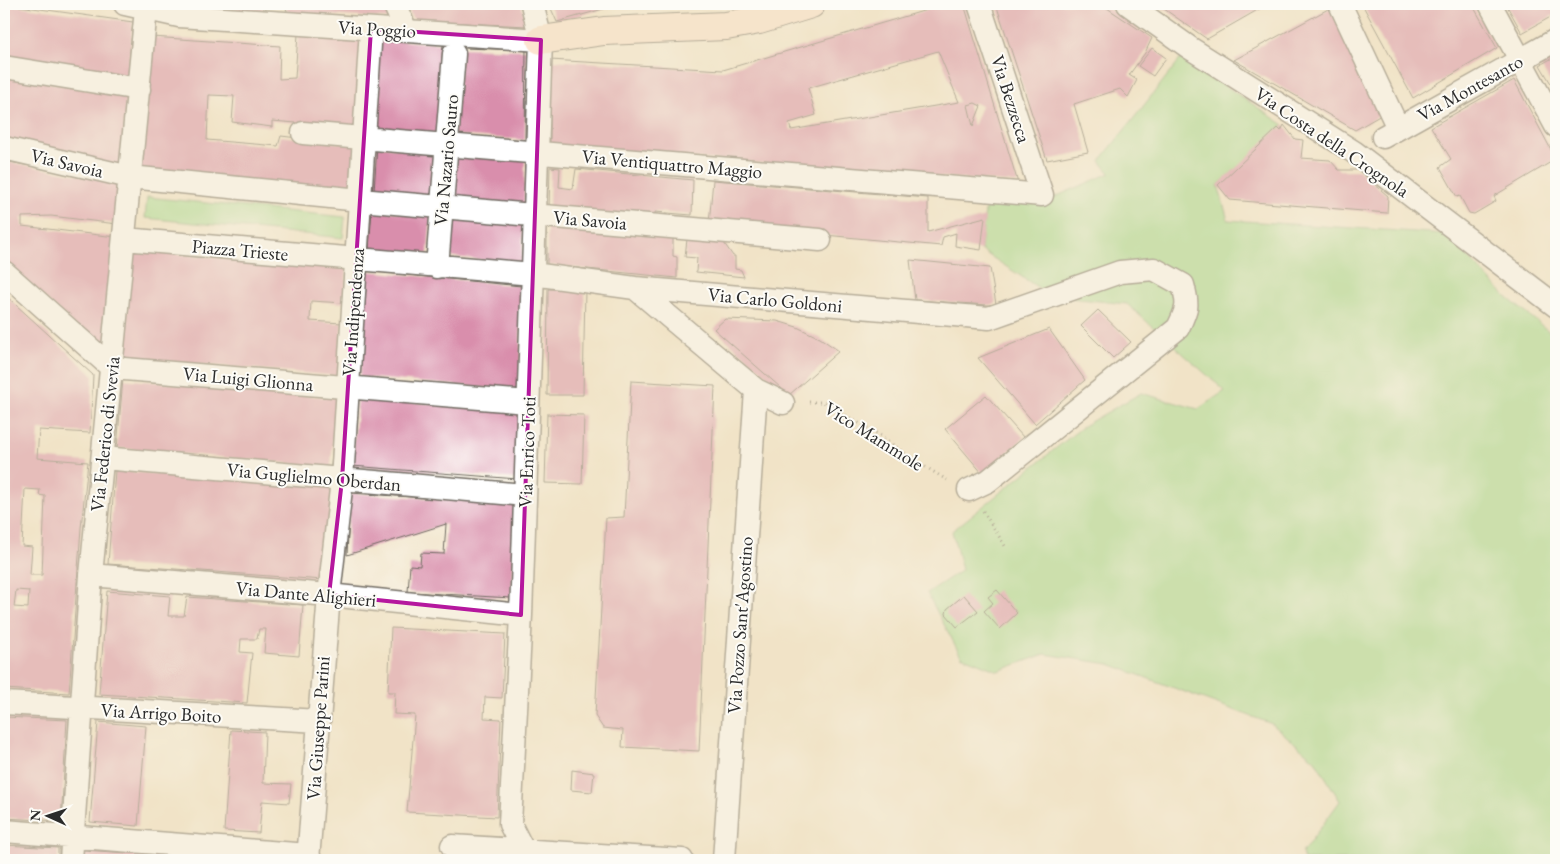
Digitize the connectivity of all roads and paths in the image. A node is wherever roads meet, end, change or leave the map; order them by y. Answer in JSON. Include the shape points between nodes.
{"nodes":[{"id":1,"x":394,"y":4,"type":"edge"},
{"id":2,"x":532,"y":4,"type":"edge"},
{"id":3,"x":812,"y":4,"type":"edge"},
{"id":4,"x":979,"y":4,"type":"edge"},
{"id":5,"x":1128,"y":4,"type":"edge"},
{"id":6,"x":1340,"y":4,"type":"edge"},
{"id":7,"x":1490,"y":4,"type":"edge"},
{"id":8,"x":136,"y":6,"type":"edge"},
{"id":9,"x":177,"y":10,"type":"edge"},
{"id":10,"x":756,"y":12,"type":"edge"},
{"id":11,"x":277,"y":14,"type":"edge"},
{"id":12,"x":371,"y":29,"type":"junction"},
{"id":13,"x":406,"y":30,"type":"junction"},
{"id":14,"x":541,"y":40,"type":"junction"},
{"id":15,"x":1556,"y":40,"type":"edge"},
{"id":16,"x":454,"y":54,"type":"dead end"},
{"id":17,"x":1520,"y":60,"type":"junction"},
{"id":18,"x":4,"y":67,"type":"edge"},
{"id":19,"x":138,"y":88,"type":"junction"},
{"id":20,"x":1556,"y":126,"type":"edge"},
{"id":21,"x":303,"y":133,"type":"dead end"},
{"id":22,"x":364,"y":138,"type":"junction"},
{"id":23,"x":447,"y":145,"type":"junction"},
{"id":24,"x":4,"y":148,"type":"edge"},
{"id":25,"x":537,"y":152,"type":"junction"},
{"id":26,"x":130,"y":177,"type":"junction"},
{"id":27,"x":1042,"y":195,"type":"joint"},
{"id":28,"x":360,"y":200,"type":"junction"},
{"id":29,"x":442,"y":206,"type":"junction"},
{"id":30,"x":535,"y":215,"type":"junction"},
{"id":31,"x":124,"y":240,"type":"junction"},
{"id":32,"x":820,"y":240,"type":"dead end"},
{"id":33,"x":356,"y":260,"type":"junction"},
{"id":34,"x":437,"y":267,"type":"junction"},
{"id":35,"x":4,"y":272,"type":"edge"},
{"id":36,"x":533,"y":274,"type":"junction"},
{"id":37,"x":635,"y":288,"type":"junction"},
{"id":38,"x":1556,"y":306,"type":"edge"},
{"id":39,"x":112,"y":368,"type":"junction"},
{"id":40,"x":348,"y":387,"type":"junction"},
{"id":41,"x":756,"y":390,"type":"junction"},
{"id":42,"x":528,"y":402,"type":"junction"},
{"id":43,"x":783,"y":403,"type":"joint"},
{"id":44,"x":103,"y":458,"type":"junction"},
{"id":45,"x":342,"y":480,"type":"junction"},
{"id":46,"x":969,"y":490,"type":"junction"},
{"id":47,"x":525,"y":496,"type":"junction"},
{"id":48,"x":1005,"y":546,"type":"dead end"},
{"id":49,"x":91,"y":575,"type":"junction"},
{"id":50,"x":329,"y":595,"type":"junction"},
{"id":51,"x":521,"y":615,"type":"junction"},
{"id":52,"x":4,"y":703,"type":"edge"},
{"id":53,"x":82,"y":708,"type":"junction"},
{"id":54,"x":319,"y":722,"type":"junction"},
{"id":55,"x":4,"y":831,"type":"edge"},
{"id":56,"x":73,"y":836,"type":"junction"},
{"id":57,"x":452,"y":846,"type":"dead end"},
{"id":58,"x":526,"y":856,"type":"edge"},
{"id":59,"x":308,"y":858,"type":"edge"},
{"id":60,"x":71,"y":860,"type":"edge"},
{"id":61,"x":682,"y":860,"type":"edge"},
{"id":62,"x":724,"y":860,"type":"edge"}],
"edges":[{"from":1,"to":13,"type":"street"},
{"from":2,"to":14,"type":"street","name":"Via Enrico Toti"},
{"from":3,"to":10,"type":"street"},
{"from":4,"to":27,"type":"street","name":"Via Bezzecca"},
{"from":5,"to":38,"type":"street","name":"Via Costa della Crognola","via":[[1190,48],[1354,152]]},
{"from":6,"to":17,"type":"street","name":"Via Montesanto","via":[[1391,132]]},
{"from":7,"to":17,"type":"street"},
{"from":8,"to":9,"type":"street","name":"Via Poggio"},
{"from":8,"to":19,"type":"street","name":"Via Federico di Svevia"},
{"from":9,"to":11,"type":"street","name":"Via Poggio"},
{"from":10,"to":14,"type":"street","via":[[726,26],[604,31]]},
{"from":11,"to":12,"type":"street","name":"Via Poggio"},
{"from":12,"to":13,"type":"street","name":"Via Poggio"},
{"from":12,"to":22,"type":"street","name":"Via Indipendenza"},
{"from":13,"to":14,"type":"street","name":"Via Poggio"},
{"from":14,"to":25,"type":"street","name":"Via Enrico Toti"},
{"from":15,"to":17,"type":"street","name":"Via Montesanto"},
{"from":16,"to":23,"type":"street","name":"Via Nazario Sauro"},
{"from":17,"to":20,"type":"street"},
{"from":18,"to":19,"type":"street"},
{"from":19,"to":26,"type":"street","name":"Via Federico di Svevia"},
{"from":21,"to":22,"type":"street","name":"Via Ventiquattro Maggio"},
{"from":22,"to":23,"type":"street","name":"Via Ventiquattro Maggio"},
{"from":22,"to":28,"type":"street","name":"Via Indipendenza"},
{"from":23,"to":25,"type":"street","name":"Via Ventiquattro Maggio"},
{"from":23,"to":29,"type":"street","name":"Via Nazario Sauro"},
{"from":24,"to":26,"type":"street","name":"Via Savoia"},
{"from":25,"to":27,"type":"street","name":"Via Ventiquattro Maggio"},
{"from":25,"to":30,"type":"street","name":"Via Enrico Toti"},
{"from":26,"to":28,"type":"street"},
{"from":26,"to":31,"type":"street","name":"Via Federico di Svevia"},
{"from":28,"to":29,"type":"street","name":"Via Savoia"},
{"from":28,"to":33,"type":"street","name":"Via Indipendenza"},
{"from":29,"to":30,"type":"street","name":"Via Savoia"},
{"from":29,"to":34,"type":"street","name":"Via Nazario Sauro"},
{"from":30,"to":32,"type":"street","name":"Via Savoia"},
{"from":30,"to":36,"type":"street","name":"Via Enrico Toti"},
{"from":31,"to":33,"type":"street","name":"Piazza Trieste"},
{"from":31,"to":39,"type":"street","name":"Via Federico di Svevia"},
{"from":33,"to":34,"type":"street","name":"Via Carlo Goldoni"},
{"from":33,"to":40,"type":"street","name":"Via Indipendenza"},
{"from":34,"to":36,"type":"street","name":"Via Carlo Goldoni"},
{"from":35,"to":39,"type":"street"},
{"from":36,"to":37,"type":"street","name":"Via Carlo Goldoni"},
{"from":36,"to":42,"type":"street","name":"Via Enrico Toti"},
{"from":37,"to":41,"type":"street"},
{"from":37,"to":46,"type":"street","name":"Via Carlo Goldoni","via":[[989,318],[1120,272],[1154,270],[1183,285],[1188,302],[1178,328],[988,482]]},
{"from":39,"to":40,"type":"street","name":"Via Luigi Glionna"},
{"from":39,"to":44,"type":"street","name":"Via Federico di Svevia"},
{"from":40,"to":42,"type":"street","name":"Via Luigi Glionna"},
{"from":40,"to":45,"type":"street","name":"Via Indipendenza"},
{"from":41,"to":43,"type":"street"},
{"from":41,"to":62,"type":"street","name":"Via Pozzo Sant'Agostino"},
{"from":42,"to":47,"type":"street","name":"Via Enrico Toti"},
{"from":43,"to":46,"type":"path","name":"Vico Mammole","via":[[823,402],[881,436],[941,478]]},
{"from":44,"to":45,"type":"street","name":"Via Guglielmo Oberdan"},
{"from":44,"to":49,"type":"street","name":"Via Federico di Svevia"},
{"from":45,"to":47,"type":"street","name":"Via Guglielmo Oberdan"},
{"from":45,"to":50,"type":"street","name":"Via Indipendenza"},
{"from":46,"to":48,"type":"path"},
{"from":47,"to":51,"type":"street","name":"Via Enrico Toti"},
{"from":49,"to":50,"type":"street","name":"Via Dante Alighieri"},
{"from":49,"to":53,"type":"street","name":"Via Federico di Svevia"},
{"from":50,"to":51,"type":"street","name":"Via Dante Alighieri"},
{"from":50,"to":54,"type":"street","name":"Via Giuseppe Parini"},
{"from":51,"to":58,"type":"street","name":"Via Enrico Toti","via":[[510,824]]},
{"from":52,"to":53,"type":"street","name":"Via Arrigo Boito"},
{"from":53,"to":54,"type":"street","name":"Via Arrigo Boito"},
{"from":53,"to":56,"type":"street","name":"Via Federico di Svevia"},
{"from":54,"to":59,"type":"street","name":"Via Giuseppe Parini"},
{"from":55,"to":56,"type":"street"},
{"from":56,"to":59,"type":"street"},
{"from":56,"to":60,"type":"street","name":"Via Federico di Svevia"},
{"from":57,"to":58,"type":"street"},
{"from":58,"to":61,"type":"street"}]}
